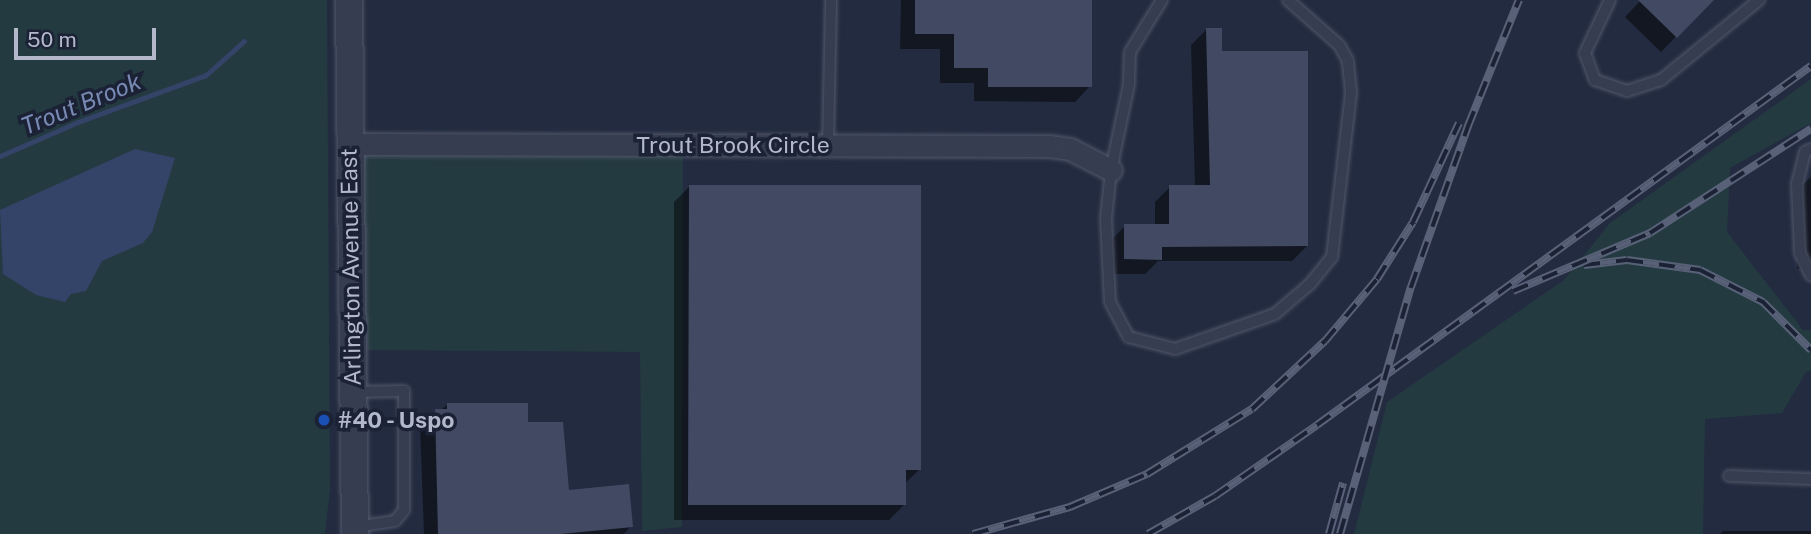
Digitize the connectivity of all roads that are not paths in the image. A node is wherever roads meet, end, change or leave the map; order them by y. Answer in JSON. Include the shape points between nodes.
{"nodes":[{"id":1,"x":349,"y":0,"type":"edge"},
{"id":2,"x":831,"y":0,"type":"edge"},
{"id":3,"x":1162,"y":0,"type":"edge"},
{"id":4,"x":1288,"y":0,"type":"edge"},
{"id":5,"x":1610,"y":0,"type":"edge"},
{"id":6,"x":1759,"y":0,"type":"edge"},
{"id":7,"x":349,"y":144,"type":"junction"},
{"id":8,"x":828,"y":145,"type":"junction"},
{"id":9,"x":1811,"y":149,"type":"edge"},
{"id":10,"x":1111,"y":170,"type":"junction"},
{"id":11,"x":1811,"y":276,"type":"edge"},
{"id":12,"x":352,"y":392,"type":"junction"},
{"id":13,"x":1729,"y":476,"type":"dead end"},
{"id":14,"x":1811,"y":478,"type":"edge"},
{"id":15,"x":355,"y":531,"type":"edge"}],
"edges":[{"from":1,"to":7,"type":"street","name":"Arlington Avenue East"},
{"from":2,"to":8,"type":"lane"},
{"from":3,"to":10,"type":"lane","via":[[1130,52],[1129,84]]},
{"from":4,"to":10,"type":"lane","via":[[1339,45],[1348,61],[1351,92],[1332,257],[1310,284],[1275,314],[1175,349],[1129,337],[1110,302],[1106,218]]},
{"from":5,"to":6,"type":"lane","via":[[1585,53],[1595,80],[1627,91],[1661,80]]},
{"from":7,"to":8,"type":"street","name":"Trout Brook Circle"},
{"from":7,"to":12,"type":"street","name":"Arlington Avenue East"},
{"from":8,"to":10,"type":"street","name":"Trout Brook Circle","via":[[1049,146],[1070,149]]},
{"from":9,"to":11,"type":"lane","via":[[1805,152],[1797,184],[1800,253]]},
{"from":12,"to":15,"type":"street","name":"Arlington Avenue East"},
{"from":12,"to":15,"type":"lane","via":[[404,391],[404,510],[395,521]]},
{"from":13,"to":14,"type":"lane"}]}
